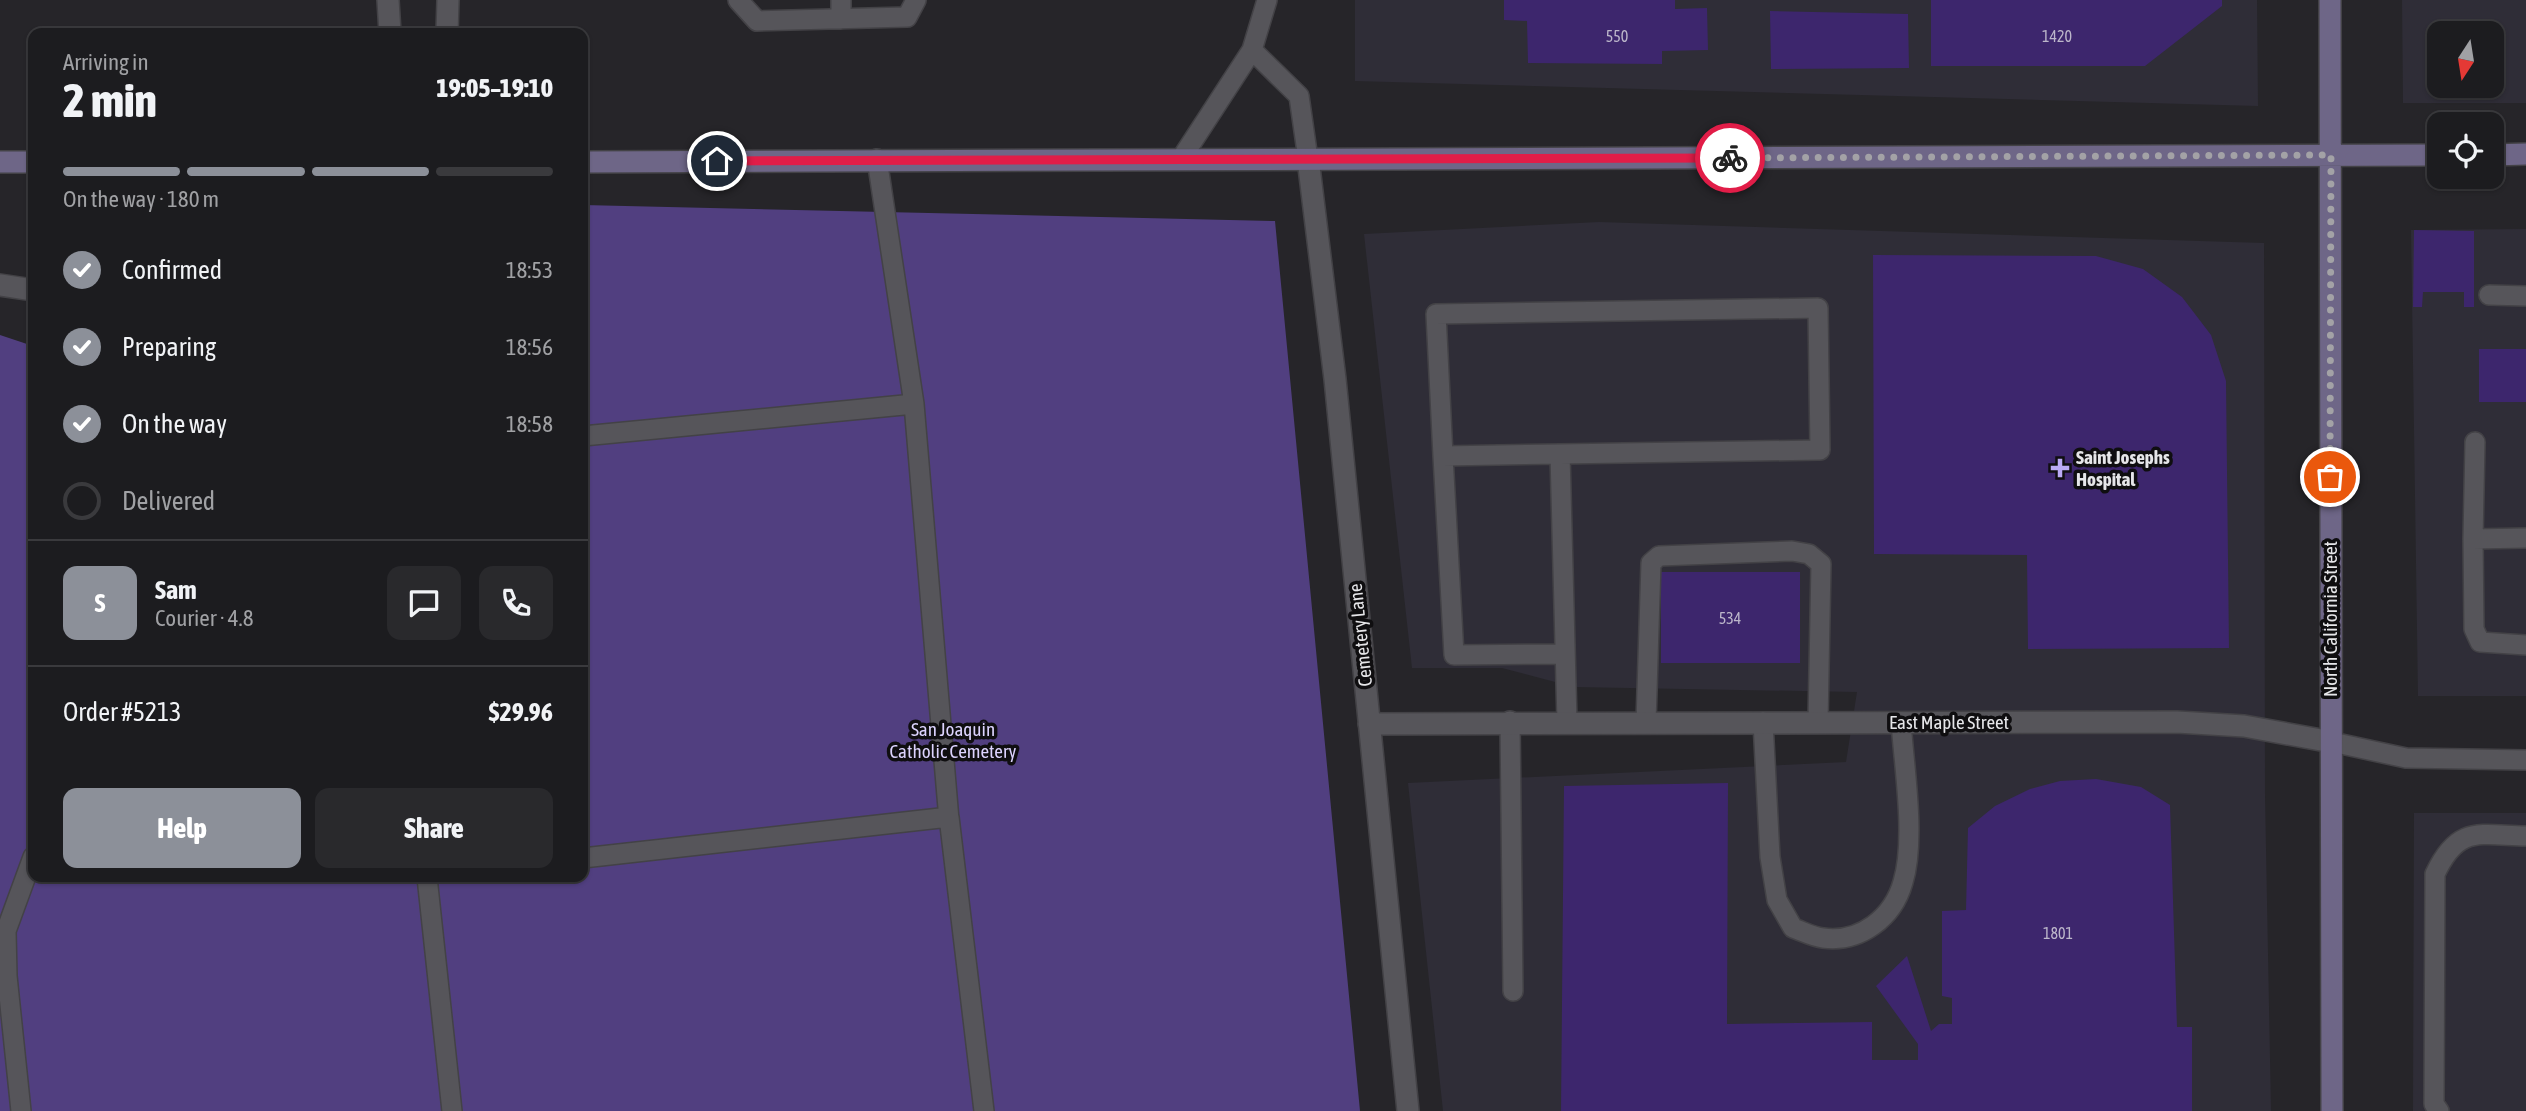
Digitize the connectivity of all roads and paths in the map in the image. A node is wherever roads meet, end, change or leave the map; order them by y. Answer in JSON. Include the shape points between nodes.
{"nodes":[{"id":1,"x":388,"y":0,"type":"edge"},
{"id":2,"x":448,"y":0,"type":"edge"},
{"id":3,"x":738,"y":0,"type":"edge"},
{"id":4,"x":916,"y":0,"type":"edge"},
{"id":5,"x":1267,"y":0,"type":"edge"},
{"id":6,"x":2330,"y":0,"type":"edge"},
{"id":7,"x":841,"y":10,"type":"edge"},
{"id":8,"x":390,"y":28,"type":"edge"},
{"id":9,"x":447,"y":28,"type":"edge"},
{"id":10,"x":1252,"y":50,"type":"junction"},
{"id":11,"x":2331,"y":155,"type":"junction"},
{"id":12,"x":2427,"y":155,"type":"edge"},
{"id":13,"x":2504,"y":155,"type":"edge"},
{"id":14,"x":2526,"y":155,"type":"edge"},
{"id":15,"x":877,"y":159,"type":"junction"},
{"id":16,"x":1181,"y":159,"type":"junction"},
{"id":17,"x":1308,"y":159,"type":"junction"},
{"id":18,"x":0,"y":162,"type":"edge"},
{"id":19,"x":28,"y":162,"type":"edge"},
{"id":20,"x":588,"y":162,"type":"edge"},
{"id":21,"x":0,"y":285,"type":"edge"},
{"id":22,"x":28,"y":289,"type":"edge"},
{"id":23,"x":2489,"y":295,"type":"dead end"},
{"id":24,"x":2526,"y":296,"type":"edge"},
{"id":25,"x":914,"y":404,"type":"junction"},
{"id":26,"x":588,"y":436,"type":"edge"},
{"id":27,"x":2475,"y":442,"type":"dead end"},
{"id":28,"x":1560,"y":454,"type":"junction"},
{"id":29,"x":1443,"y":456,"type":"junction"},
{"id":30,"x":2526,"y":538,"type":"edge"},
{"id":31,"x":2473,"y":539,"type":"junction"},
{"id":32,"x":2526,"y":645,"type":"edge"},
{"id":33,"x":1565,"y":654,"type":"junction"},
{"id":34,"x":1510,"y":721,"type":"junction"},
{"id":35,"x":1567,"y":722,"type":"junction"},
{"id":36,"x":1646,"y":722,"type":"junction"},
{"id":37,"x":1763,"y":722,"type":"junction"},
{"id":38,"x":1818,"y":722,"type":"junction"},
{"id":39,"x":1901,"y":722,"type":"junction"},
{"id":40,"x":1369,"y":724,"type":"junction"},
{"id":41,"x":2332,"y":741,"type":"junction"},
{"id":42,"x":2526,"y":760,"type":"edge"},
{"id":43,"x":949,"y":820,"type":"junction"},
{"id":44,"x":2526,"y":836,"type":"edge"},
{"id":45,"x":588,"y":857,"type":"edge"},
{"id":46,"x":28,"y":871,"type":"edge"},
{"id":47,"x":428,"y":882,"type":"edge"},
{"id":48,"x":1513,"y":991,"type":"dead end"},
{"id":49,"x":20,"y":1111,"type":"edge"},
{"id":50,"x":452,"y":1111,"type":"edge"},
{"id":51,"x":984,"y":1111,"type":"edge"},
{"id":52,"x":1408,"y":1111,"type":"edge"},
{"id":53,"x":2332,"y":1111,"type":"edge"},
{"id":54,"x":2439,"y":1111,"type":"edge"}],
"edges":[{"from":1,"to":8,"type":"street"},
{"from":2,"to":9,"type":"street"},
{"from":3,"to":7,"type":"lane","via":[[757,21]]},
{"from":4,"to":7,"type":"lane","via":[[906,18]]},
{"from":5,"to":10,"type":"lane"},
{"from":6,"to":11,"type":"street","name":"North California Street"},
{"from":10,"to":16,"type":"lane"},
{"from":10,"to":17,"type":"lane","via":[[1299,96]]},
{"from":11,"to":12,"type":"street"},
{"from":11,"to":17,"type":"street"},
{"from":11,"to":41,"type":"street","name":"North California Street"},
{"from":13,"to":14,"type":"street"},
{"from":15,"to":16,"type":"street"},
{"from":15,"to":20,"type":"street"},
{"from":15,"to":25,"type":"lane"},
{"from":16,"to":17,"type":"street"},
{"from":17,"to":40,"type":"street","name":"Cemetery Lane"},
{"from":18,"to":19,"type":"street"},
{"from":21,"to":22,"type":"street"},
{"from":23,"to":24,"type":"lane"},
{"from":25,"to":26,"type":"lane"},
{"from":25,"to":43,"type":"lane"},
{"from":27,"to":31,"type":"lane"},
{"from":28,"to":29,"type":"lane"},
{"from":28,"to":29,"type":"lane","via":[[1820,450],[1818,307],[1436,314]]},
{"from":28,"to":33,"type":"lane"},
{"from":29,"to":33,"type":"lane","via":[[1454,655]]},
{"from":30,"to":31,"type":"lane"},
{"from":31,"to":32,"type":"lane","via":[[2474,629],[2480,642]]},
{"from":33,"to":35,"type":"lane"},
{"from":34,"to":35,"type":"street","name":"East Maple Street"},
{"from":34,"to":40,"type":"street","name":"East Maple Street"},
{"from":34,"to":48,"type":"lane"},
{"from":35,"to":36,"type":"street","name":"East Maple Street"},
{"from":36,"to":37,"type":"street","name":"East Maple Street"},
{"from":36,"to":38,"type":"lane","via":[[1651,563],[1659,556],[1793,551],[1809,554],[1821,564]]},
{"from":37,"to":38,"type":"street","name":"East Maple Street"},
{"from":37,"to":39,"type":"lane","via":[[1770,857],[1777,900],[1793,928],[1822,938],[1852,938],[1883,920],[1903,883],[1908,829]]},
{"from":38,"to":39,"type":"street","name":"East Maple Street"},
{"from":39,"to":41,"type":"street","name":"East Maple Street","via":[[2176,722],[2244,726]]},
{"from":40,"to":52,"type":"street","name":"Cemetery Lane"},
{"from":41,"to":42,"type":"lane","name":"East Maple Street","via":[[2406,758]]},
{"from":41,"to":53,"type":"street","name":"North California Street"},
{"from":43,"to":45,"type":"lane"},
{"from":43,"to":51,"type":"lane"},
{"from":44,"to":54,"type":"lane","via":[[2471,834],[2446,850],[2435,874],[2434,1104]]},
{"from":46,"to":49,"type":"lane","via":[[6,931]]},
{"from":47,"to":50,"type":"lane"}]}
